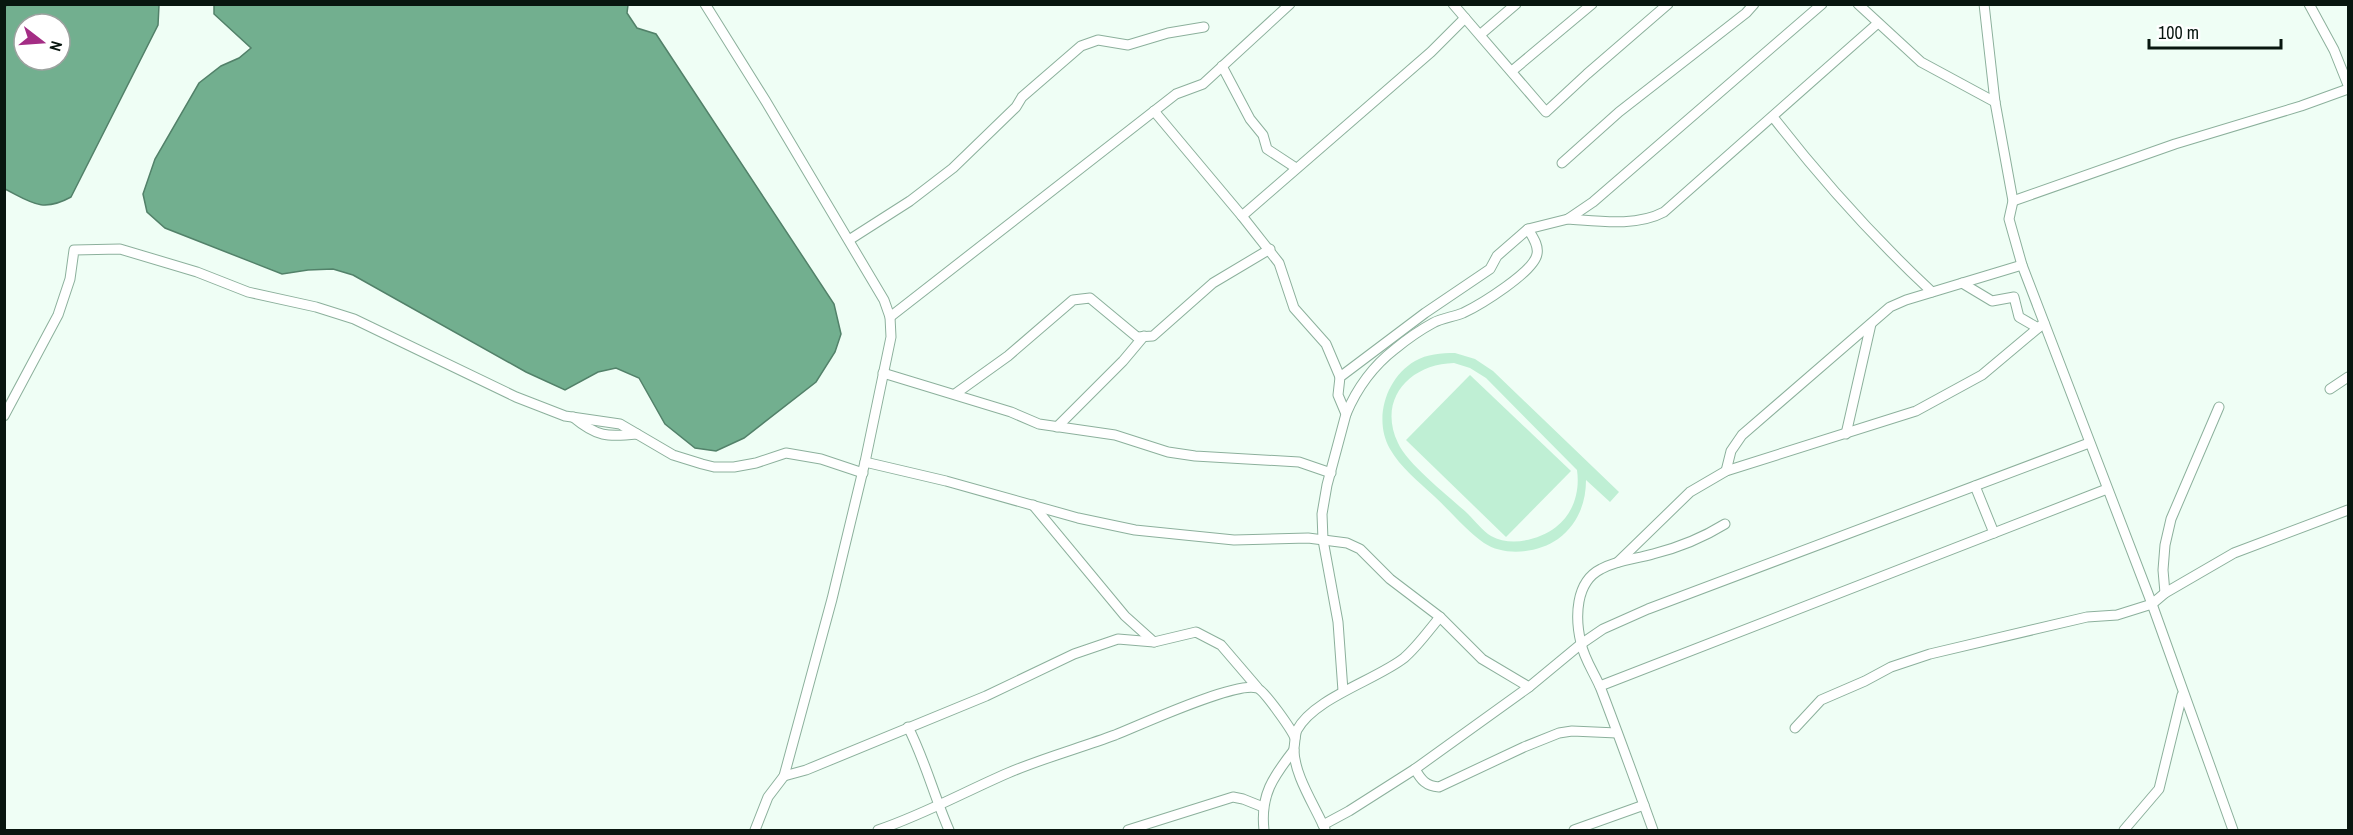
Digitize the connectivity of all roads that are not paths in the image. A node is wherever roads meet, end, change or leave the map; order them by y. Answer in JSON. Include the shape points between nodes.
{"nodes":[{"id":1,"x":705,"y":4,"type":"edge"},
{"id":2,"x":1290,"y":4,"type":"edge"},
{"id":3,"x":1453,"y":4,"type":"edge"},
{"id":4,"x":1516,"y":4,"type":"edge"},
{"id":5,"x":1592,"y":4,"type":"edge"},
{"id":6,"x":1668,"y":4,"type":"edge"},
{"id":7,"x":1754,"y":4,"type":"edge"},
{"id":8,"x":1822,"y":4,"type":"edge"},
{"id":9,"x":1858,"y":4,"type":"edge"},
{"id":10,"x":1984,"y":4,"type":"edge"},
{"id":11,"x":2309,"y":4,"type":"edge"},
{"id":12,"x":1465,"y":18,"type":"junction"},
{"id":13,"x":1878,"y":23,"type":"junction"},
{"id":14,"x":1204,"y":27,"type":"dead end"},
{"id":15,"x":1481,"y":34,"type":"junction"},
{"id":16,"x":1222,"y":66,"type":"junction"},
{"id":17,"x":1512,"y":71,"type":"junction"},
{"id":18,"x":2349,"y":87,"type":"edge"},
{"id":19,"x":1995,"y":102,"type":"junction"},
{"id":20,"x":1154,"y":111,"type":"junction"},
{"id":21,"x":1773,"y":117,"type":"junction"},
{"id":22,"x":1562,"y":163,"type":"dead end"},
{"id":23,"x":1296,"y":168,"type":"junction"},
{"id":24,"x":2013,"y":201,"type":"junction"},
{"id":25,"x":1242,"y":216,"type":"junction"},
{"id":26,"x":1568,"y":219,"type":"junction"},
{"id":27,"x":1528,"y":229,"type":"junction"},
{"id":28,"x":849,"y":240,"type":"junction"},
{"id":29,"x":1269,"y":249,"type":"junction"},
{"id":30,"x":2022,"y":265,"type":"junction"},
{"id":31,"x":1962,"y":283,"type":"junction"},
{"id":32,"x":1932,"y":292,"type":"junction"},
{"id":33,"x":890,"y":317,"type":"junction"},
{"id":34,"x":1871,"y":324,"type":"junction"},
{"id":35,"x":2041,"y":326,"type":"junction"},
{"id":36,"x":1144,"y":336,"type":"junction"},
{"id":37,"x":883,"y":373,"type":"junction"},
{"id":38,"x":1340,"y":377,"type":"junction"},
{"id":39,"x":2349,"y":377,"type":"edge"},
{"id":40,"x":2330,"y":389,"type":"dead end"},
{"id":41,"x":955,"y":394,"type":"junction"},
{"id":42,"x":2219,"y":407,"type":"dead end"},
{"id":43,"x":1346,"y":414,"type":"junction"},
{"id":44,"x":4,"y":416,"type":"edge"},
{"id":45,"x":573,"y":417,"type":"junction"},
{"id":46,"x":1057,"y":427,"type":"junction"},
{"id":47,"x":638,"y":434,"type":"junction"},
{"id":48,"x":1846,"y":434,"type":"junction"},
{"id":49,"x":2090,"y":443,"type":"junction"},
{"id":50,"x":865,"y":462,"type":"junction"},
{"id":51,"x":1726,"y":471,"type":"junction"},
{"id":52,"x":862,"y":473,"type":"junction"},
{"id":53,"x":1331,"y":473,"type":"junction"},
{"id":54,"x":1975,"y":486,"type":"junction"},
{"id":55,"x":2107,"y":489,"type":"junction"},
{"id":56,"x":1033,"y":505,"type":"junction"},
{"id":57,"x":2349,"y":510,"type":"edge"},
{"id":58,"x":1725,"y":524,"type":"dead end"},
{"id":59,"x":1994,"y":533,"type":"junction"},
{"id":60,"x":1323,"y":540,"type":"junction"},
{"id":61,"x":1618,"y":562,"type":"junction"},
{"id":62,"x":2165,"y":593,"type":"junction"},
{"id":63,"x":2152,"y":604,"type":"junction"},
{"id":64,"x":1440,"y":617,"type":"junction"},
{"id":65,"x":1154,"y":642,"type":"junction"},
{"id":66,"x":1581,"y":644,"type":"junction"},
{"id":67,"x":1600,"y":686,"type":"junction"},
{"id":68,"x":1257,"y":687,"type":"junction"},
{"id":69,"x":1529,"y":687,"type":"junction"},
{"id":70,"x":1343,"y":691,"type":"junction"},
{"id":71,"x":2183,"y":693,"type":"junction"},
{"id":72,"x":908,"y":727,"type":"junction"},
{"id":73,"x":1795,"y":728,"type":"dead end"},
{"id":74,"x":1617,"y":733,"type":"junction"},
{"id":75,"x":1295,"y":738,"type":"junction"},
{"id":76,"x":1294,"y":750,"type":"junction"},
{"id":77,"x":1415,"y":769,"type":"junction"},
{"id":78,"x":784,"y":776,"type":"junction"},
{"id":79,"x":1644,"y":805,"type":"junction"},
{"id":80,"x":938,"y":806,"type":"junction"},
{"id":81,"x":1263,"y":807,"type":"junction"},
{"id":82,"x":1324,"y":828,"type":"edge"},
{"id":83,"x":755,"y":831,"type":"edge"},
{"id":84,"x":878,"y":831,"type":"edge"},
{"id":85,"x":949,"y":831,"type":"edge"},
{"id":86,"x":1128,"y":831,"type":"edge"},
{"id":87,"x":1264,"y":831,"type":"edge"},
{"id":88,"x":1574,"y":831,"type":"edge"},
{"id":89,"x":1653,"y":831,"type":"edge"},
{"id":90,"x":2124,"y":831,"type":"edge"},
{"id":91,"x":2233,"y":831,"type":"edge"}],
"edges":[{"from":1,"to":28,"type":"street"},
{"from":2,"to":16,"type":"street"},
{"from":3,"to":12,"type":"street"},
{"from":4,"to":15,"type":"street"},
{"from":5,"to":17,"type":"street"},
{"from":6,"to":17,"type":"street","via":[[1546,112]]},
{"from":7,"to":22,"type":"street"},
{"from":8,"to":26,"type":"street","via":[[1618,182]]},
{"from":9,"to":13,"type":"street"},
{"from":10,"to":19,"type":"street"},
{"from":11,"to":18,"type":"street"},
{"from":12,"to":15,"type":"street"},
{"from":12,"to":23,"type":"street"},
{"from":13,"to":19,"type":"street","via":[[1921,62]]},
{"from":13,"to":21,"type":"street"},
{"from":14,"to":28,"type":"street","via":[[1128,45],[1098,40],[1081,46],[1022,97],[966,158]]},
{"from":15,"to":17,"type":"street"},
{"from":16,"to":20,"type":"street","via":[[1203,84],[1176,94]]},
{"from":16,"to":23,"type":"street","via":[[1267,148]]},
{"from":18,"to":24,"type":"street"},
{"from":19,"to":24,"type":"street"},
{"from":20,"to":25,"type":"street"},
{"from":20,"to":33,"type":"street"},
{"from":21,"to":26,"type":"street","via":[[1656,216],[1612,221]]},
{"from":21,"to":32,"type":"street","via":[[1852,213]]},
{"from":23,"to":25,"type":"street"},
{"from":24,"to":30,"type":"street","via":[[2009,219]]},
{"from":25,"to":29,"type":"street"},
{"from":26,"to":27,"type":"street"},
{"from":27,"to":38,"type":"street","via":[[1497,256],[1490,269]]},
{"from":27,"to":43,"type":"street","via":[[1538,246],[1529,267],[1465,312],[1434,323],[1395,348],[1374,367]]},
{"from":28,"to":33,"type":"street"},
{"from":29,"to":36,"type":"street","via":[[1213,283],[1153,336]]},
{"from":29,"to":38,"type":"street","via":[[1279,262],[1294,308],[1326,344]]},
{"from":30,"to":31,"type":"street"},
{"from":30,"to":35,"type":"street"},
{"from":31,"to":32,"type":"street"},
{"from":31,"to":35,"type":"street","via":[[1992,302],[2014,297],[2019,317]]},
{"from":32,"to":34,"type":"street","via":[[1890,307]]},
{"from":33,"to":37,"type":"street","via":[[891,337]]},
{"from":34,"to":48,"type":"street"},
{"from":34,"to":51,"type":"street","via":[[1742,435],[1731,451]]},
{"from":35,"to":48,"type":"street","via":[[1982,375],[1956,390],[1916,411]]},
{"from":35,"to":49,"type":"street"},
{"from":36,"to":41,"type":"street","via":[[1137,337],[1090,298],[1073,300],[1008,356]]},
{"from":36,"to":46,"type":"street"},
{"from":37,"to":41,"type":"street"},
{"from":37,"to":50,"type":"street"},
{"from":38,"to":43,"type":"street","via":[[1338,395]]},
{"from":39,"to":40,"type":"street"},
{"from":41,"to":46,"type":"street"},
{"from":42,"to":62,"type":"street","via":[[2171,519],[2164,545]]},
{"from":43,"to":53,"type":"street"},
{"from":44,"to":45,"type":"street","via":[[58,315],[70,279],[74,250],[104,248],[120,249],[248,291],[354,320],[516,397]]},
{"from":45,"to":47,"type":"street","via":[[612,421]]},
{"from":45,"to":47,"type":"street","via":[[607,436]]},
{"from":46,"to":53,"type":"street","via":[[1115,435],[1168,452],[1299,462]]},
{"from":47,"to":52,"type":"street","via":[[674,455],[714,467],[749,465],[786,453],[821,459]]},
{"from":48,"to":51,"type":"street"},
{"from":49,"to":54,"type":"street"},
{"from":49,"to":55,"type":"street"},
{"from":50,"to":52,"type":"street"},
{"from":50,"to":56,"type":"street"},
{"from":51,"to":61,"type":"street","via":[[1690,492]]},
{"from":52,"to":78,"type":"street"},
{"from":53,"to":60,"type":"street","via":[[1322,514]]},
{"from":54,"to":59,"type":"street"},
{"from":54,"to":66,"type":"street","via":[[1648,609],[1603,628]]},
{"from":55,"to":59,"type":"street"},
{"from":55,"to":63,"type":"street"},
{"from":56,"to":60,"type":"street","via":[[1134,530],[1234,540]]},
{"from":56,"to":65,"type":"street","via":[[1125,616]]},
{"from":57,"to":62,"type":"street","via":[[2234,553]]},
{"from":58,"to":61,"type":"street","via":[[1657,553]]},
{"from":59,"to":67,"type":"street"},
{"from":60,"to":64,"type":"street","via":[[1360,549],[1390,579]]},
{"from":60,"to":70,"type":"street","via":[[1338,621]]},
{"from":61,"to":66,"type":"street","via":[[1599,570],[1581,592]]},
{"from":62,"to":63,"type":"street"},
{"from":63,"to":71,"type":"street"},
{"from":63,"to":73,"type":"street","via":[[2117,615],[2087,617],[1930,654],[1891,667],[1821,700]]},
{"from":64,"to":69,"type":"street","via":[[1482,659]]},
{"from":64,"to":70,"type":"street","via":[[1405,657]]},
{"from":65,"to":68,"type":"street","via":[[1196,632],[1221,645]]},
{"from":65,"to":72,"type":"street","via":[[1118,639],[1074,654],[986,696]]},
{"from":66,"to":67,"type":"street"},
{"from":66,"to":69,"type":"street"},
{"from":67,"to":74,"type":"street"},
{"from":68,"to":75,"type":"street","via":[[1266,694]]},
{"from":68,"to":80,"type":"street","via":[[1224,693],[1061,752]]},
{"from":69,"to":77,"type":"street"},
{"from":70,"to":75,"type":"street","via":[[1304,722]]},
{"from":71,"to":90,"type":"street","via":[[2159,789]]},
{"from":71,"to":91,"type":"street"},
{"from":72,"to":78,"type":"street"},
{"from":72,"to":80,"type":"street","via":[[921,752]]},
{"from":74,"to":77,"type":"street","via":[[1559,732],[1439,788],[1420,779]]},
{"from":74,"to":79,"type":"street"},
{"from":75,"to":76,"type":"street"},
{"from":76,"to":81,"type":"street","via":[[1275,776]]},
{"from":76,"to":82,"type":"street","via":[[1306,790]]},
{"from":77,"to":82,"type":"street"},
{"from":78,"to":83,"type":"street","via":[[768,797]]},
{"from":79,"to":88,"type":"street"},
{"from":79,"to":89,"type":"street"},
{"from":80,"to":84,"type":"street"},
{"from":80,"to":85,"type":"street"},
{"from":81,"to":86,"type":"street","via":[[1233,797]]},
{"from":81,"to":87,"type":"street"}]}
